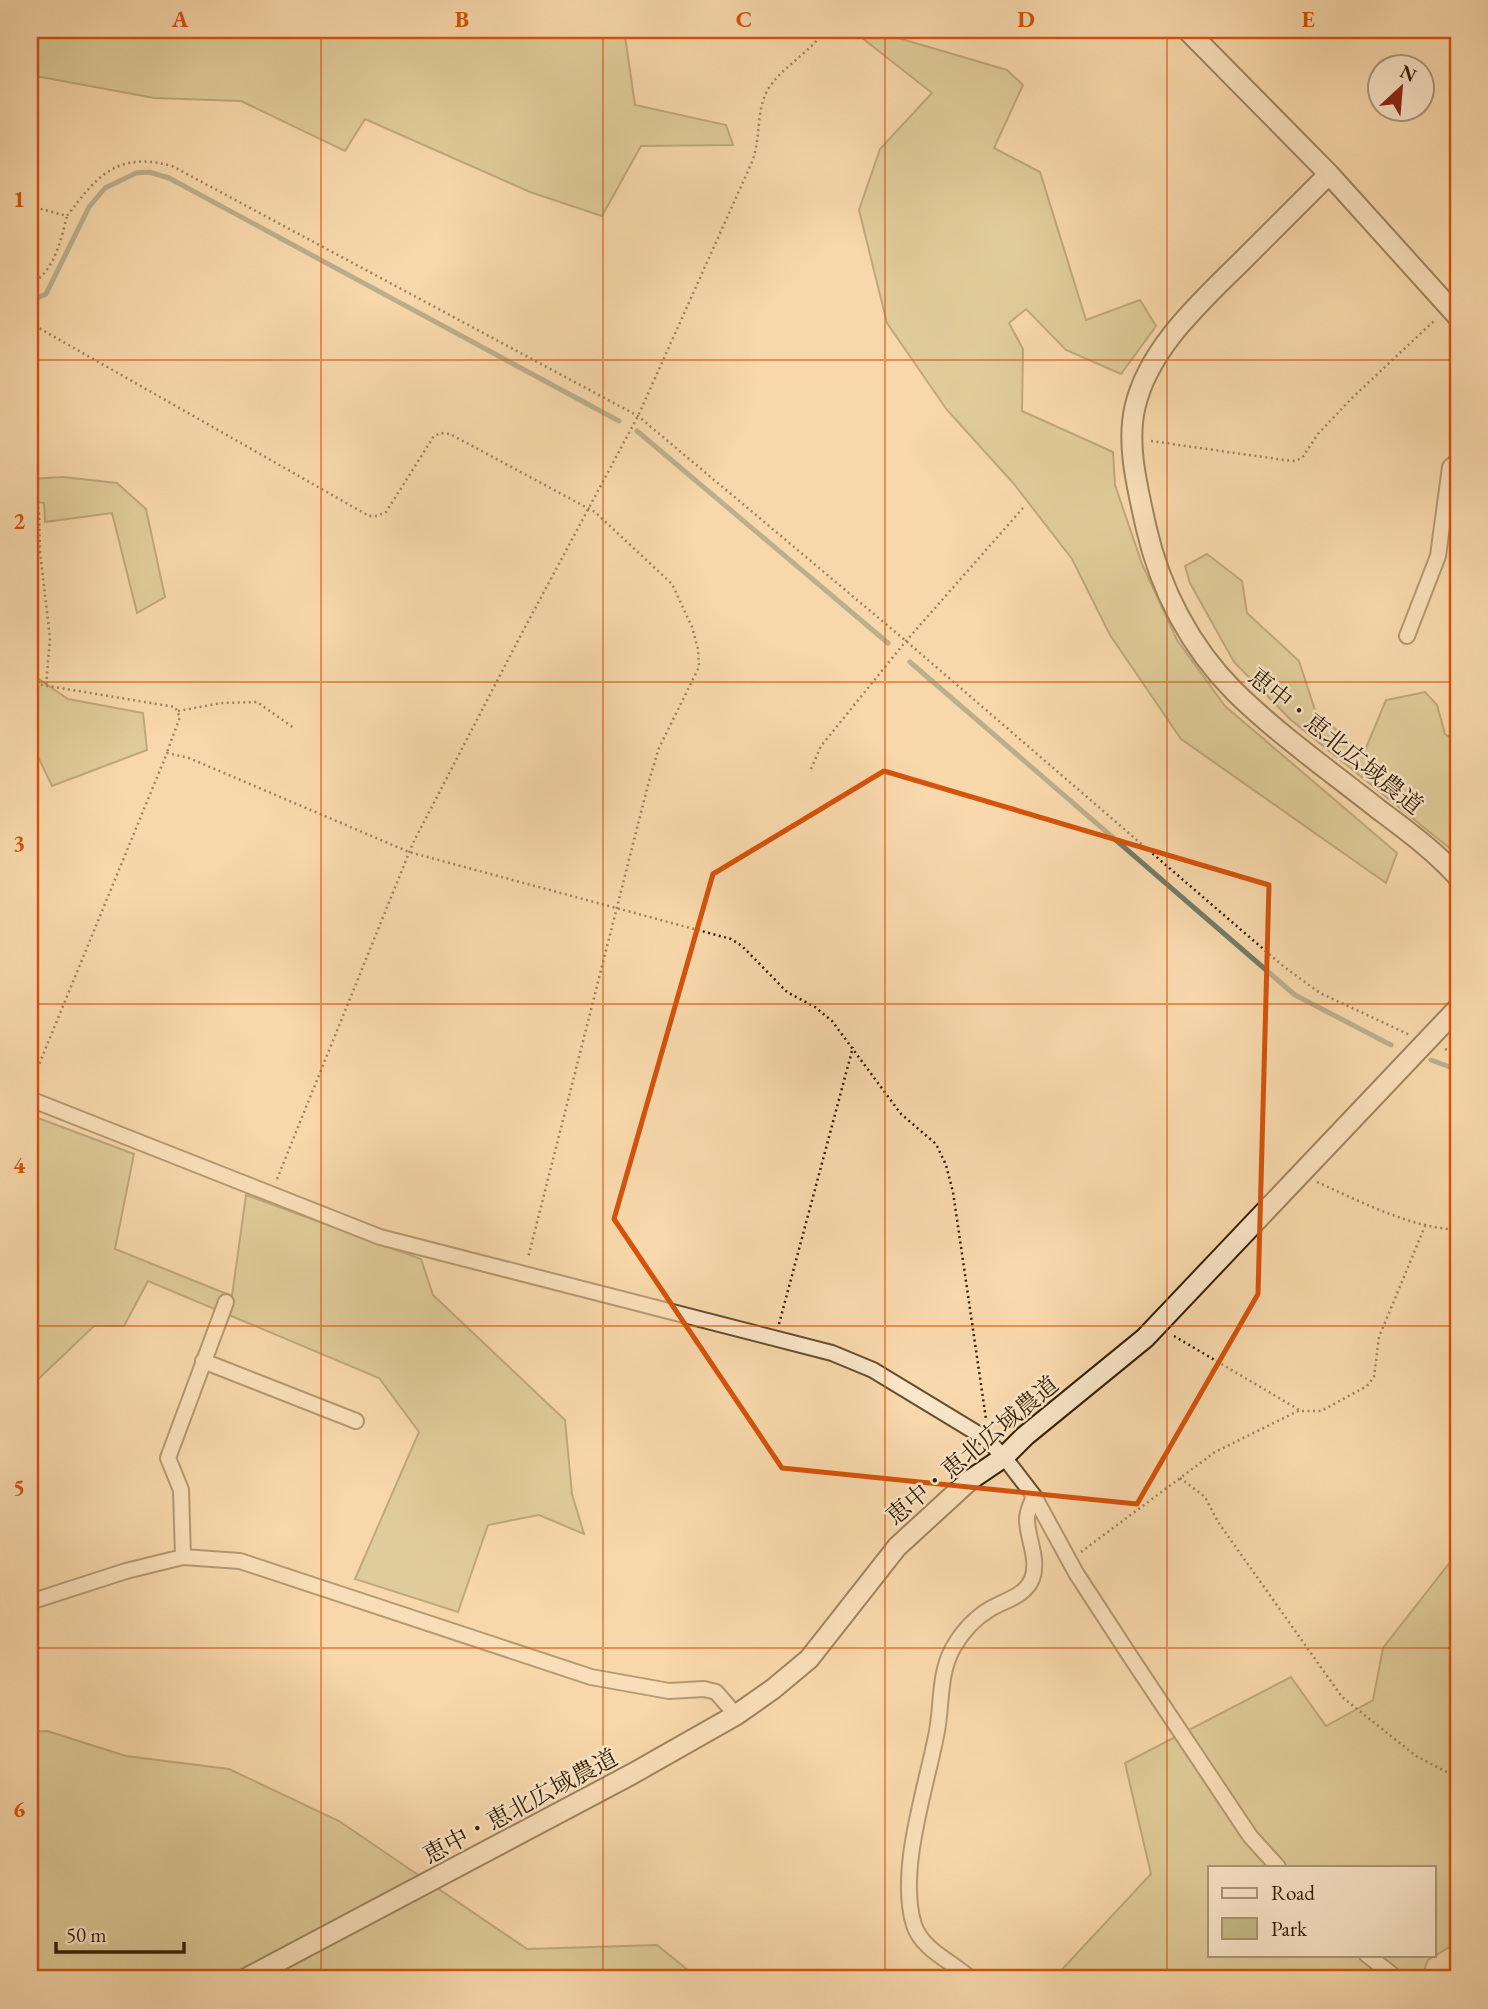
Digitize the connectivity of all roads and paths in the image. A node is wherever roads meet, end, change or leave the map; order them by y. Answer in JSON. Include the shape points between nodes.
{"nodes":[{"id":1,"x":638,"y":30,"type":"edge"},
{"id":2,"x":682,"y":30,"type":"edge"},
{"id":3,"x":825,"y":30,"type":"edge"},
{"id":4,"x":1187,"y":30,"type":"edge"},
{"id":5,"x":1329,"y":174,"type":"junction"},
{"id":6,"x":30,"y":206,"type":"edge"},
{"id":7,"x":67,"y":216,"type":"junction"},
{"id":8,"x":30,"y":284,"type":"edge"},
{"id":9,"x":1454,"y":312,"type":"edge"},
{"id":10,"x":30,"y":323,"type":"edge"},
{"id":11,"x":638,"y":416,"type":"junction"},
{"id":12,"x":1133,"y":441,"type":"junction"},
{"id":13,"x":1458,"y":460,"type":"edge"},
{"id":14,"x":30,"y":500,"type":"edge"},
{"id":15,"x":1023,"y":508,"type":"dead end"},
{"id":16,"x":588,"y":509,"type":"junction"},
{"id":17,"x":1407,"y":636,"type":"dead end"},
{"id":18,"x":906,"y":641,"type":"junction"},
{"id":19,"x":30,"y":683,"type":"edge"},
{"id":20,"x":46,"y":686,"type":"junction"},
{"id":21,"x":178,"y":710,"type":"junction"},
{"id":22,"x":294,"y":728,"type":"dead end"},
{"id":23,"x":167,"y":754,"type":"junction"},
{"id":24,"x":811,"y":769,"type":"dead end"},
{"id":25,"x":409,"y":852,"type":"junction"},
{"id":26,"x":1458,"y":877,"type":"edge"},
{"id":27,"x":618,"y":909,"type":"junction"},
{"id":28,"x":1458,"y":1008,"type":"edge"},
{"id":29,"x":1427,"y":1043,"type":"junction"},
{"id":30,"x":853,"y":1047,"type":"junction"},
{"id":31,"x":30,"y":1087,"type":"edge"},
{"id":32,"x":30,"y":1099,"type":"edge"},
{"id":33,"x":1301,"y":1175,"type":"junction"},
{"id":34,"x":270,"y":1195,"type":"junction"},
{"id":35,"x":1426,"y":1226,"type":"junction"},
{"id":36,"x":1458,"y":1230,"type":"edge"},
{"id":37,"x":523,"y":1275,"type":"junction"},
{"id":38,"x":226,"y":1302,"type":"dead end"},
{"id":39,"x":1156,"y":1326,"type":"junction"},
{"id":40,"x":775,"y":1338,"type":"junction"},
{"id":41,"x":203,"y":1361,"type":"junction"},
{"id":42,"x":1300,"y":1410,"type":"junction"},
{"id":43,"x":356,"y":1420,"type":"dead end"},
{"id":44,"x":985,"y":1438,"type":"junction"},
{"id":45,"x":1004,"y":1457,"type":"junction"},
{"id":46,"x":1180,"y":1478,"type":"junction"},
{"id":47,"x":1034,"y":1496,"type":"junction"},
{"id":48,"x":183,"y":1557,"type":"junction"},
{"id":49,"x":1069,"y":1560,"type":"junction"},
{"id":50,"x":30,"y":1602,"type":"edge"},
{"id":51,"x":736,"y":1715,"type":"junction"},
{"id":52,"x":1458,"y":1778,"type":"edge"},
{"id":53,"x":1277,"y":1866,"type":"edge"},
{"id":54,"x":1368,"y":1956,"type":"edge"},
{"id":55,"x":246,"y":1979,"type":"edge"},
{"id":56,"x":971,"y":1979,"type":"edge"},
{"id":57,"x":1398,"y":1979,"type":"edge"}],
"edges":[{"from":1,"to":2,"type":"path"},
{"from":3,"to":11,"type":"path","via":[[768,90],[752,162]]},
{"from":4,"to":5,"type":"street"},
{"from":5,"to":9,"type":"street"},
{"from":5,"to":12,"type":"street","name":"恵中・恵北広域農道","via":[[1200,303],[1169,341],[1142,386],[1135,407]]},
{"from":6,"to":7,"type":"path"},
{"from":7,"to":8,"type":"path","via":[[45,273]]},
{"from":7,"to":11,"type":"path","via":[[98,178],[112,169],[150,160],[172,166]]},
{"from":9,"to":12,"type":"path","via":[[1352,398],[1302,458],[1284,460]]},
{"from":10,"to":16,"type":"path","via":[[369,516],[386,512],[428,444],[441,433]]},
{"from":11,"to":16,"type":"path"},
{"from":11,"to":18,"type":"path"},
{"from":12,"to":26,"type":"street","name":"恵中・恵北広域農道","via":[[1134,470],[1149,540],[1176,615],[1206,659],[1289,740],[1406,830]]},
{"from":13,"to":17,"type":"street","via":[[1450,467],[1438,556]]},
{"from":14,"to":20,"type":"path","via":[[39,510],[50,638]]},
{"from":15,"to":18,"type":"path"},
{"from":16,"to":25,"type":"path"},
{"from":16,"to":27,"type":"path","via":[[672,584],[698,649],[699,667],[659,748],[649,780]]},
{"from":18,"to":24,"type":"path","via":[[821,746]]},
{"from":18,"to":29,"type":"path","via":[[1283,966],[1320,993]]},
{"from":19,"to":20,"type":"path"},
{"from":20,"to":21,"type":"path"},
{"from":21,"to":22,"type":"path","via":[[257,702]]},
{"from":21,"to":23,"type":"path","via":[[180,717]]},
{"from":23,"to":25,"type":"path","via":[[188,758]]},
{"from":23,"to":31,"type":"path"},
{"from":25,"to":27,"type":"path"},
{"from":25,"to":34,"type":"path"},
{"from":27,"to":30,"type":"path","via":[[743,946],[787,992],[832,1020]]},
{"from":27,"to":37,"type":"path"},
{"from":28,"to":29,"type":"street","name":"恵中・恵北広域農道"},
{"from":29,"to":33,"type":"street","name":"恵中・恵北広域農道"},
{"from":30,"to":40,"type":"path"},
{"from":30,"to":44,"type":"path","via":[[901,1114],[936,1144],[946,1165],[984,1399]]},
{"from":32,"to":34,"type":"street"},
{"from":33,"to":35,"type":"path"},
{"from":33,"to":39,"type":"street","name":"恵中・恵北広域農道"},
{"from":34,"to":37,"type":"street","via":[[380,1237]]},
{"from":35,"to":36,"type":"path"},
{"from":35,"to":42,"type":"path","via":[[1379,1337],[1374,1377],[1367,1386],[1321,1411]]},
{"from":37,"to":40,"type":"street"},
{"from":38,"to":41,"type":"street"},
{"from":39,"to":42,"type":"path"},
{"from":39,"to":45,"type":"street","name":"恵中・恵北広域農道"},
{"from":40,"to":44,"type":"street","via":[[873,1370]]},
{"from":41,"to":43,"type":"street"},
{"from":41,"to":48,"type":"street","via":[[168,1458],[181,1490]]},
{"from":42,"to":46,"type":"path","via":[[1229,1444]]},
{"from":44,"to":45,"type":"street"},
{"from":45,"to":47,"type":"street"},
{"from":45,"to":51,"type":"street","name":"恵中・恵北広域農道","via":[[970,1480],[897,1547],[808,1659]]},
{"from":46,"to":49,"type":"path"},
{"from":46,"to":52,"type":"path","via":[[1205,1497],[1342,1697],[1408,1750]]},
{"from":47,"to":49,"type":"street"},
{"from":47,"to":56,"type":"street","via":[[1026,1518],[1034,1560],[1031,1580],[1018,1596],[989,1610],[967,1628],[944,1669],[937,1728],[912,1845],[909,1886],[914,1926],[935,1952]]},
{"from":48,"to":50,"type":"street"},
{"from":48,"to":51,"type":"street","via":[[240,1562],[591,1677],[669,1691],[716,1692]]},
{"from":49,"to":53,"type":"street","via":[[1250,1836]]},
{"from":51,"to":55,"type":"street","name":"恵中・恵北広域農道"},
{"from":54,"to":57,"type":"street"}]}
